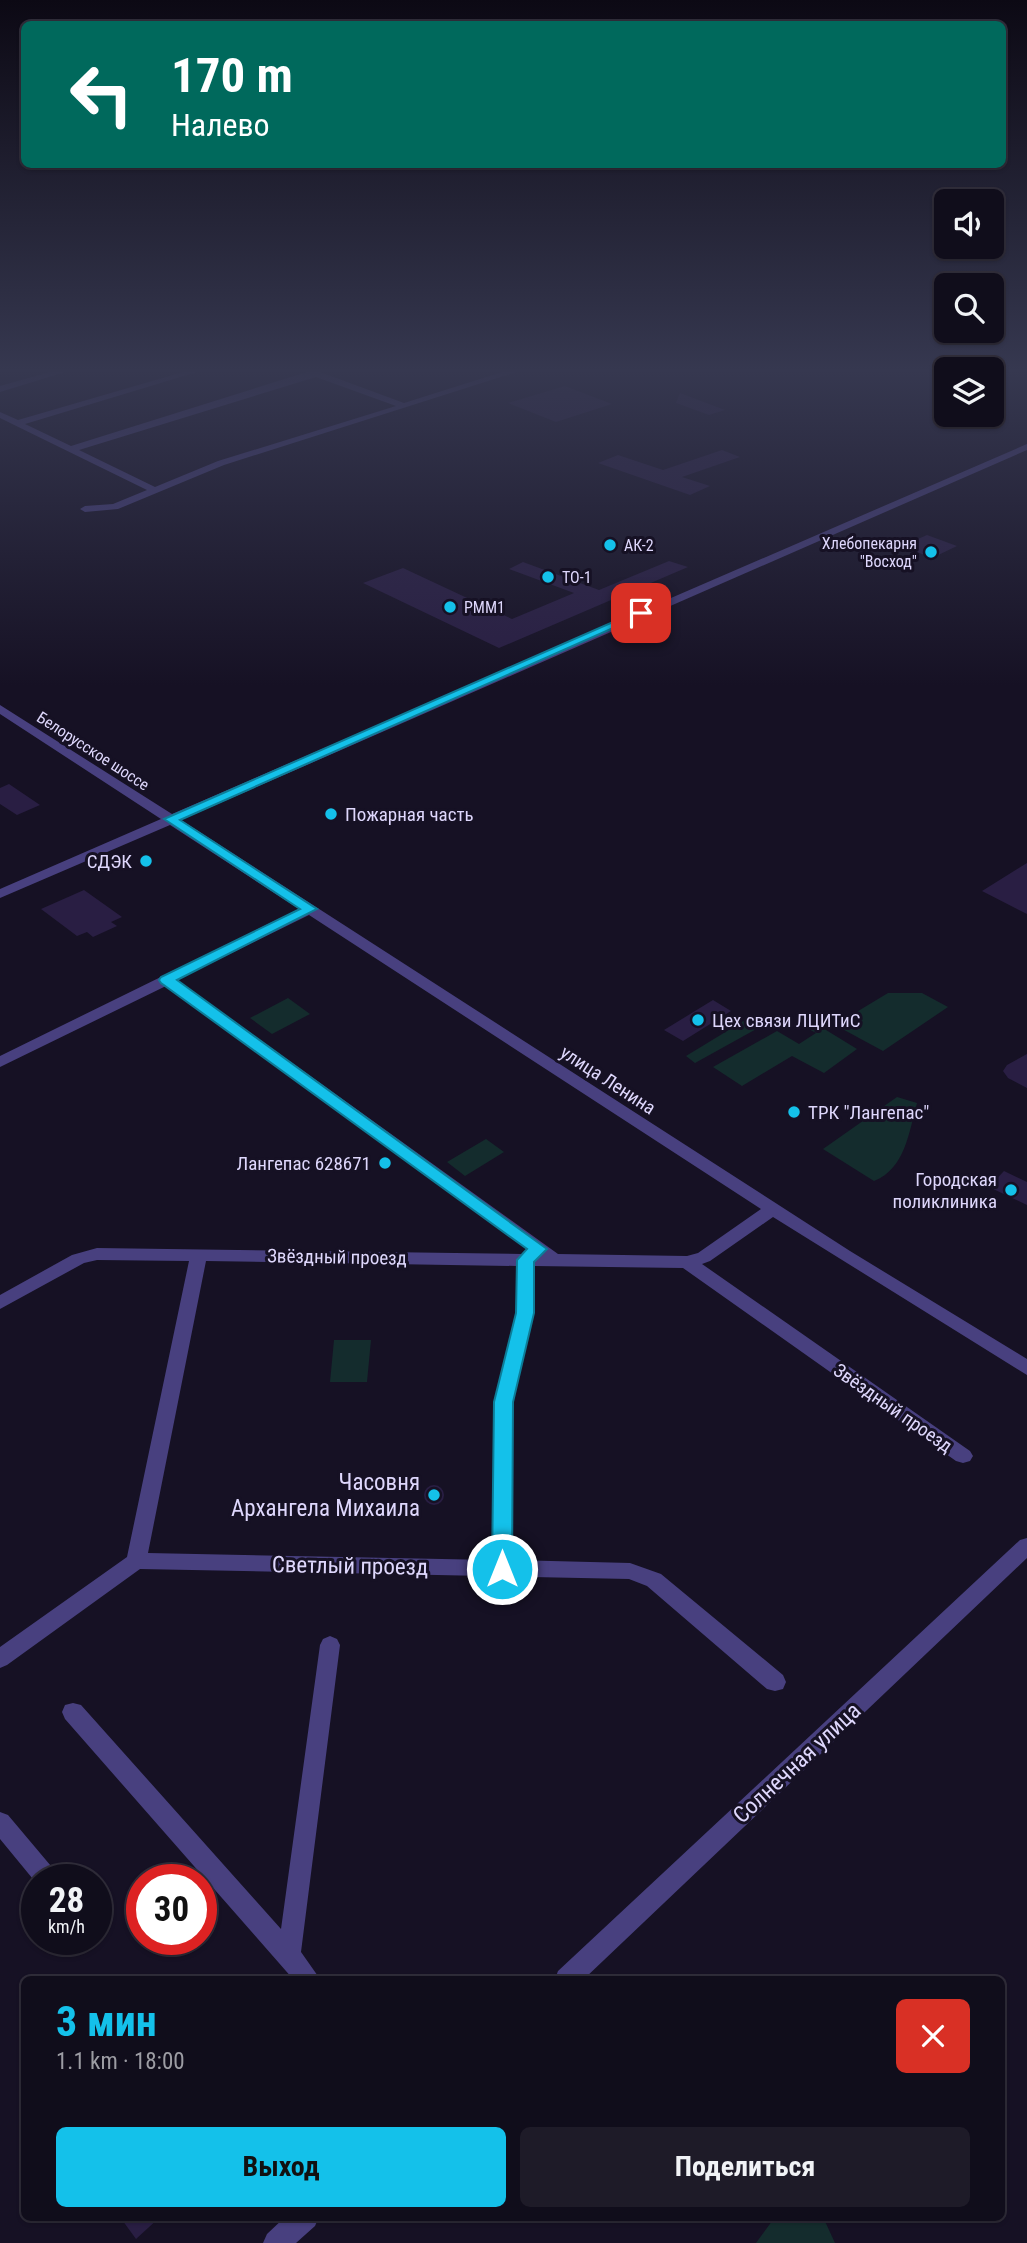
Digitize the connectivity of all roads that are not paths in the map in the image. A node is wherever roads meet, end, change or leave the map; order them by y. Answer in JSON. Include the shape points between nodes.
{"nodes":[{"id":1,"x":126,"y":477,"type":"edge"},
{"id":2,"x":189,"y":477,"type":"edge"},
{"id":3,"x":959,"y":477,"type":"edge"},
{"id":4,"x":156,"y":491,"type":"junction"},
{"id":5,"x":85,"y":509,"type":"dead end"},
{"id":6,"x":1,"y":711,"type":"edge"},
{"id":7,"x":170,"y":819,"type":"junction"},
{"id":8,"x":0,"y":894,"type":"edge"},
{"id":9,"x":310,"y":909,"type":"junction"},
{"id":10,"x":167,"y":980,"type":"junction"},
{"id":11,"x":0,"y":1062,"type":"edge"},
{"id":12,"x":774,"y":1209,"type":"junction"},
{"id":13,"x":532,"y":1254,"type":"junction"},
{"id":14,"x":199,"y":1255,"type":"junction"},
{"id":15,"x":687,"y":1262,"type":"junction"},
{"id":16,"x":0,"y":1303,"type":"edge"},
{"id":17,"x":1027,"y":1368,"type":"edge"},
{"id":18,"x":962,"y":1456,"type":"dead end"},
{"id":19,"x":1027,"y":1546,"type":"edge"},
{"id":20,"x":136,"y":1561,"type":"junction"},
{"id":21,"x":502,"y":1569,"type":"junction"},
{"id":22,"x":330,"y":1645,"type":"dead end"},
{"id":23,"x":0,"y":1658,"type":"edge"},
{"id":24,"x":775,"y":1682,"type":"dead end"},
{"id":25,"x":73,"y":1712,"type":"dead end"},
{"id":26,"x":0,"y":1822,"type":"edge"},
{"id":27,"x":35,"y":1864,"type":"edge"},
{"id":28,"x":289,"y":1956,"type":"junction"},
{"id":29,"x":306,"y":1976,"type":"edge"},
{"id":30,"x":570,"y":1976,"type":"edge"},
{"id":31,"x":301,"y":2221,"type":"edge"},
{"id":32,"x":276,"y":2243,"type":"edge"}],
"edges":[{"from":1,"to":4,"type":"street"},
{"from":2,"to":4,"type":"street"},
{"from":3,"to":7,"type":"street"},
{"from":4,"to":5,"type":"street","via":[[115,507]]},
{"from":6,"to":7,"type":"street","name":"Белорусское шоссе"},
{"from":7,"to":8,"type":"street"},
{"from":7,"to":9,"type":"street","name":"улица Ленина"},
{"from":9,"to":10,"type":"street"},
{"from":9,"to":12,"type":"street","name":"улица Ленина"},
{"from":10,"to":11,"type":"street"},
{"from":10,"to":13,"type":"street"},
{"from":12,"to":15,"type":"street","name":"Звёздный проезд","via":[[704,1257]]},
{"from":12,"to":17,"type":"street","name":"улица Ленина"},
{"from":13,"to":14,"type":"street","name":"Звёздный проезд"},
{"from":13,"to":15,"type":"street","name":"Звёздный проезд","via":[[555,1261]]},
{"from":13,"to":21,"type":"street","via":[[525,1313],[503,1402]]},
{"from":14,"to":16,"type":"street","name":"Звёздный проезд","via":[[97,1254],[78,1259]]},
{"from":14,"to":20,"type":"street"},
{"from":15,"to":18,"type":"street","name":"Звёздный проезд"},
{"from":19,"to":30,"type":"street","name":"Солнечная улица"},
{"from":20,"to":21,"type":"street","name":"Светлый проезд"},
{"from":20,"to":23,"type":"street"},
{"from":21,"to":24,"type":"street","name":"Светлый проезд","via":[[643,1574]]},
{"from":22,"to":28,"type":"street"},
{"from":25,"to":28,"type":"street"},
{"from":26,"to":27,"type":"street"},
{"from":28,"to":29,"type":"street"},
{"from":31,"to":32,"type":"street"}]}
